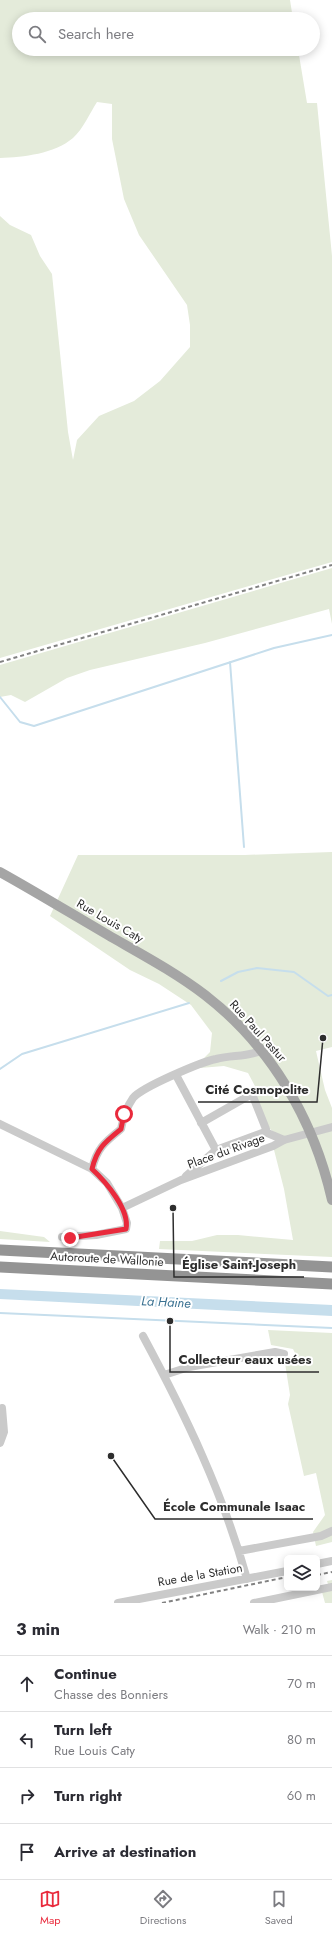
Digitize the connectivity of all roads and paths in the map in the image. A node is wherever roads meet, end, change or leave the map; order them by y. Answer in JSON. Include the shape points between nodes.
{"nodes":[{"id":1,"x":0,"y":872,"type":"edge"},
{"id":2,"x":204,"y":995,"type":"joint"},
{"id":3,"x":261,"y":1052,"type":"junction"},
{"id":4,"x":176,"y":1075,"type":"junction"},
{"id":5,"x":201,"y":1123,"type":"junction"},
{"id":6,"x":0,"y":1124,"type":"edge"},
{"id":7,"x":332,"y":1127,"type":"edge"},
{"id":8,"x":265,"y":1131,"type":"junction"},
{"id":9,"x":284,"y":1140,"type":"junction"},
{"id":10,"x":216,"y":1150,"type":"junction"},
{"id":11,"x":92,"y":1169,"type":"junction"},
{"id":12,"x":181,"y":1180,"type":"junction"},
{"id":13,"x":332,"y":1200,"type":"edge"},
{"id":14,"x":122,"y":1208,"type":"junction"},
{"id":15,"x":62,"y":1237,"type":"dead end"},
{"id":16,"x":0,"y":1250,"type":"edge"},
{"id":17,"x":0,"y":1267,"type":"edge"},
{"id":18,"x":332,"y":1267,"type":"edge"},
{"id":19,"x":332,"y":1284,"type":"edge"},
{"id":20,"x":143,"y":1336,"type":"dead end"},
{"id":21,"x":284,"y":1354,"type":"dead end"},
{"id":22,"x":164,"y":1375,"type":"junction"},
{"id":23,"x":2,"y":1408,"type":"dead end"},
{"id":24,"x":0,"y":1443,"type":"edge"},
{"id":25,"x":332,"y":1531,"type":"edge"},
{"id":26,"x":239,"y":1551,"type":"junction"},
{"id":27,"x":332,"y":1561,"type":"edge"},
{"id":28,"x":320,"y":1563,"type":"edge"},
{"id":29,"x":284,"y":1571,"type":"edge"},
{"id":30,"x":247,"y":1579,"type":"junction"},
{"id":31,"x":332,"y":1587,"type":"edge"},
{"id":32,"x":118,"y":1603,"type":"edge"},
{"id":33,"x":254,"y":1603,"type":"edge"}],
"edges":[{"from":1,"to":2,"type":"main road","name":"Rue Louis Caty","via":[[164,967]]},
{"from":2,"to":3,"type":"main road","name":"Rue Paul Pastur","via":[[229,1016]]},
{"from":3,"to":4,"type":"street","via":[[198,1063]]},
{"from":3,"to":13,"type":"main road","name":"Rue Paul Pastur","via":[[284,1082],[303,1114],[317,1145]]},
{"from":4,"to":5,"type":"street"},
{"from":4,"to":11,"type":"street","via":[[134,1097],[124,1114],[121,1129],[103,1143]]},
{"from":5,"to":8,"type":"street","via":[[252,1094]]},
{"from":5,"to":10,"type":"street"},
{"from":6,"to":11,"type":"street"},
{"from":7,"to":9,"type":"street"},
{"from":8,"to":9,"type":"street","name":"Place du Rivage"},
{"from":8,"to":10,"type":"street","name":"Place du Rivage"},
{"from":9,"to":12,"type":"street","name":"Place du Rivage"},
{"from":10,"to":12,"type":"street","name":"Place du Rivage"},
{"from":11,"to":14,"type":"street","via":[[107,1183]]},
{"from":12,"to":14,"type":"street"},
{"from":14,"to":15,"type":"street","via":[[127,1223],[126,1229],[96,1235]]},
{"from":16,"to":18,"type":"highway","name":"Autoroute de Wallonie"},
{"from":17,"to":19,"type":"highway","name":"Autoroute de Wallonie"},
{"from":20,"to":22,"type":"street"},
{"from":21,"to":22,"type":"street","via":[[276,1352],[203,1364]]},
{"from":22,"to":26,"type":"street","via":[[204,1459]]},
{"from":23,"to":24,"type":"street","via":[[4,1432]]},
{"from":25,"to":26,"type":"street","via":[[322,1536]]},
{"from":26,"to":30,"type":"street"},
{"from":27,"to":28,"type":"street"},
{"from":29,"to":30,"type":"street","name":"Rue de la Station"},
{"from":30,"to":32,"type":"street","name":"Rue de la Station","via":[[235,1579]]},
{"from":31,"to":33,"type":"street"}]}
